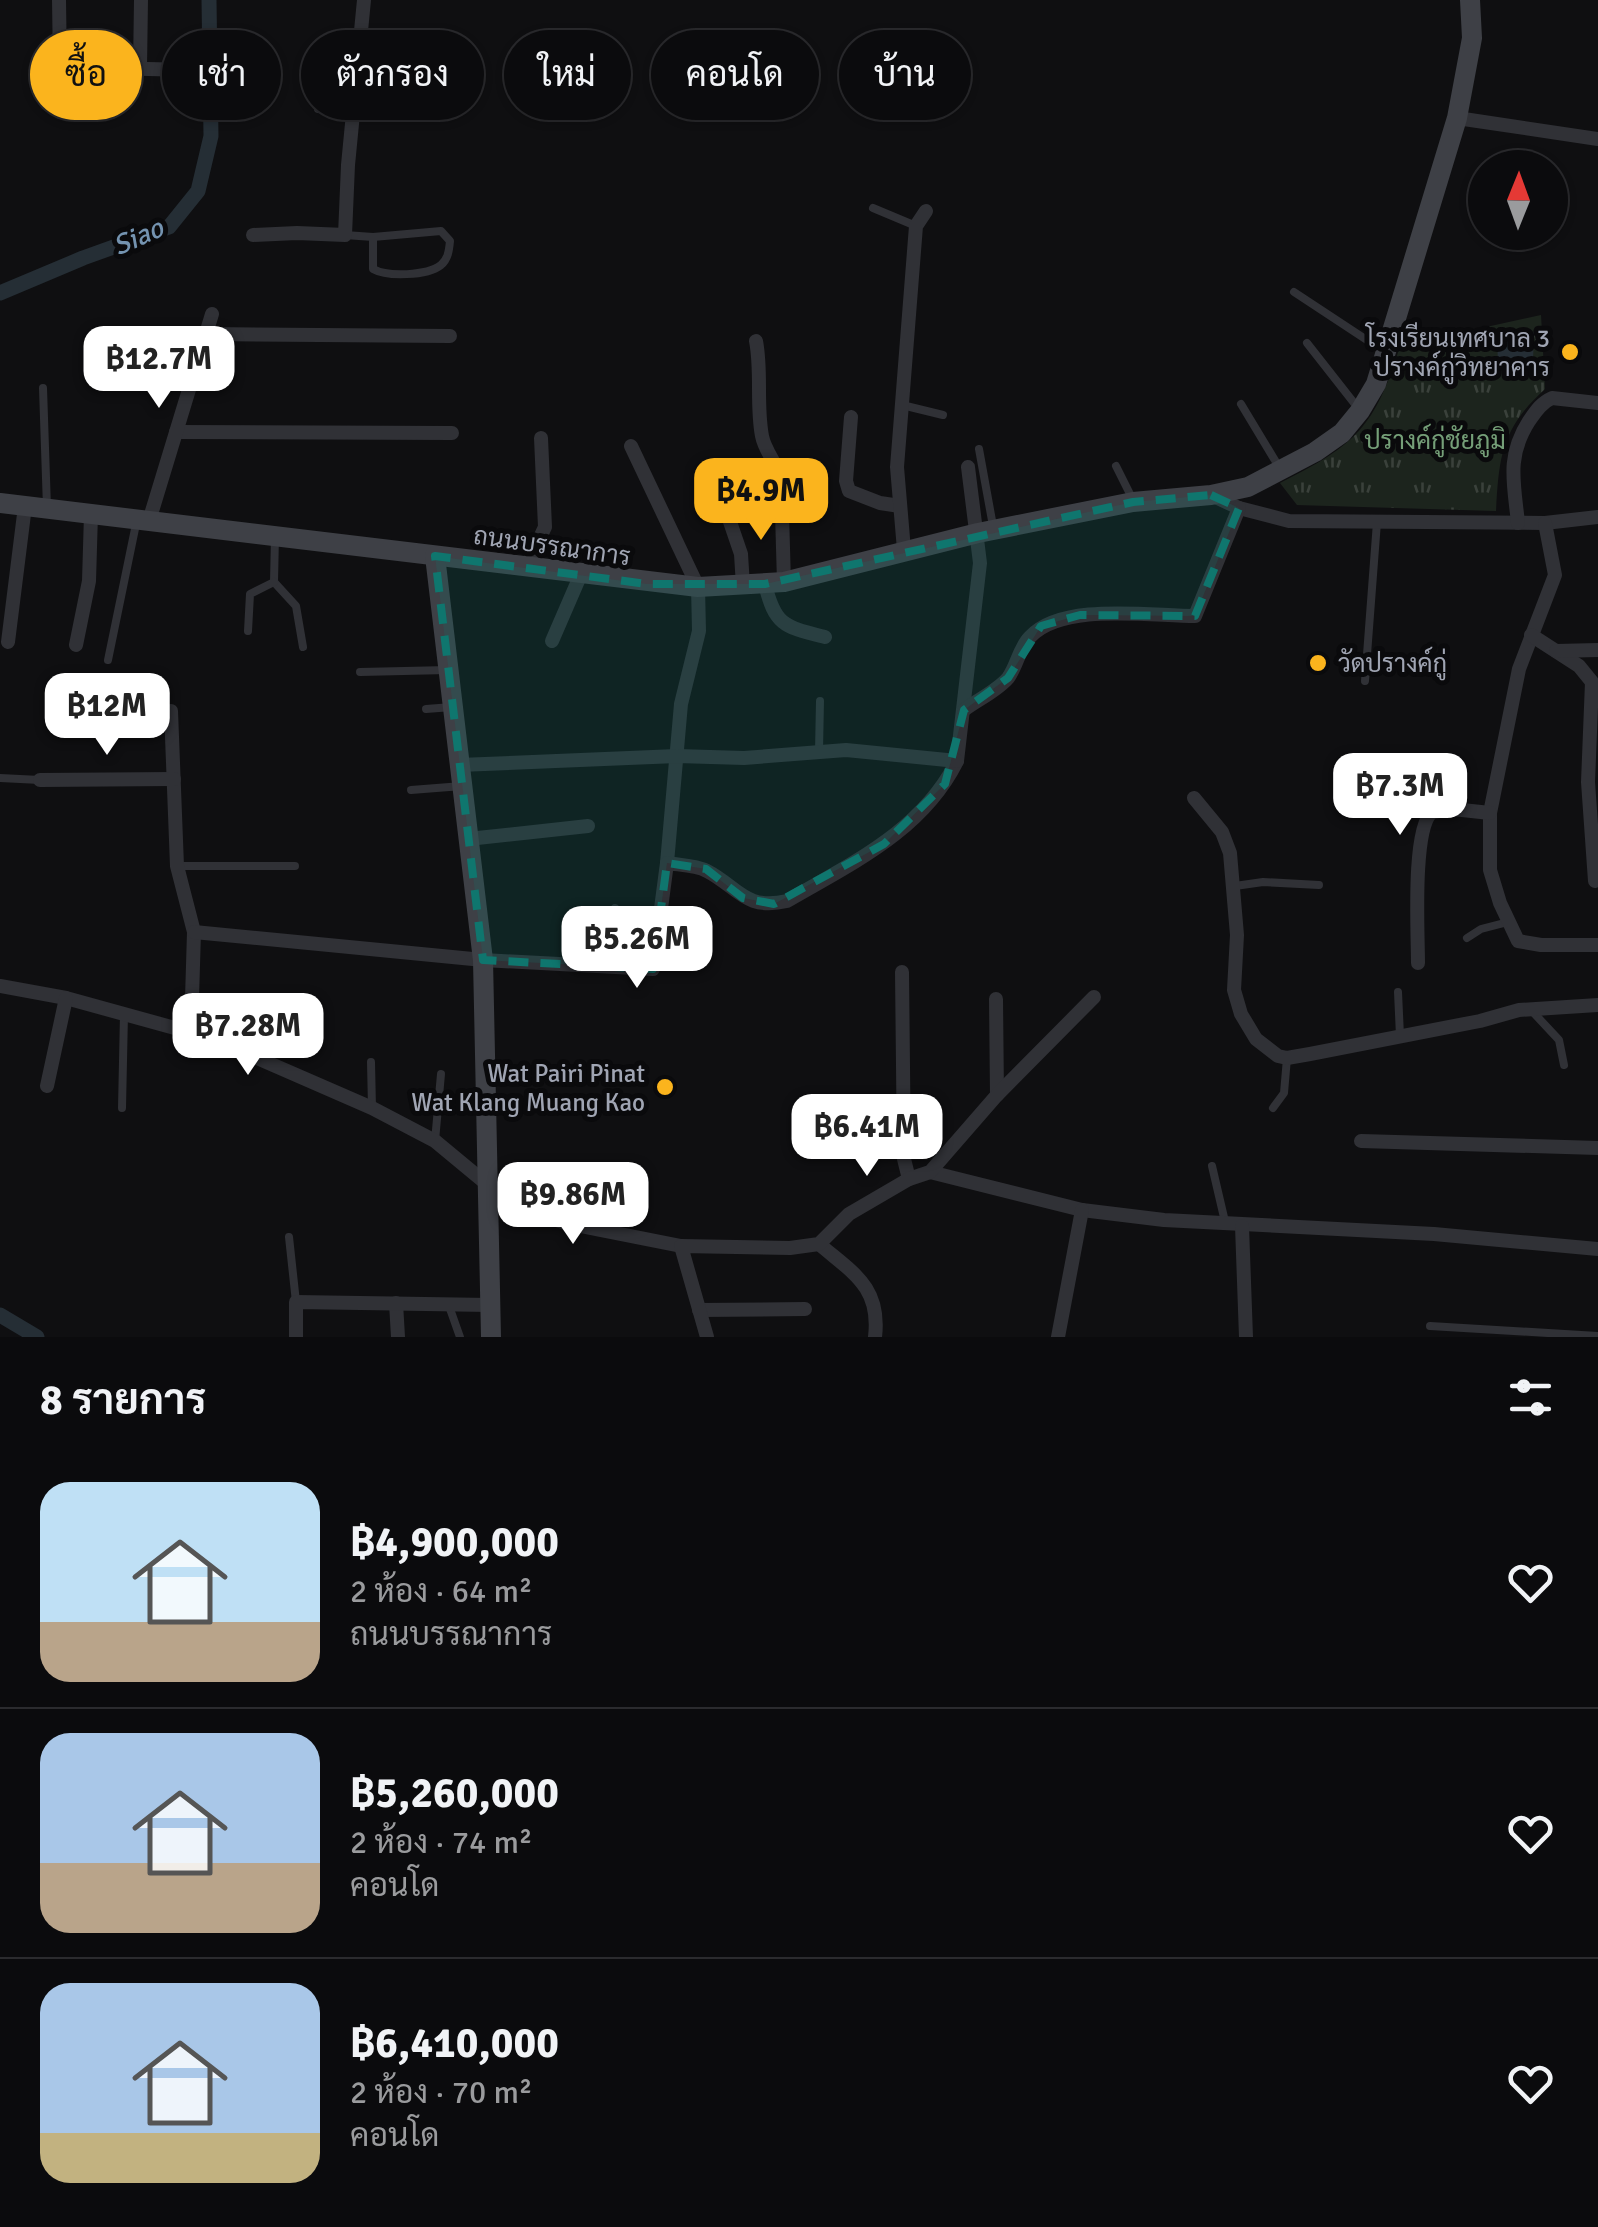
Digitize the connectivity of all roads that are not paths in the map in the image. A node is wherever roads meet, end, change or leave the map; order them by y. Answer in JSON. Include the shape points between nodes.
{"nodes":[{"id":1,"x":59,"y":0,"type":"edge"},
{"id":2,"x":141,"y":0,"type":"edge"},
{"id":3,"x":364,"y":0,"type":"edge"},
{"id":4,"x":1470,"y":0,"type":"edge"},
{"id":5,"x":59,"y":30,"type":"edge"},
{"id":6,"x":141,"y":30,"type":"edge"},
{"id":7,"x":361,"y":30,"type":"edge"},
{"id":8,"x":1457,"y":118,"type":"junction"},
{"id":9,"x":353,"y":120,"type":"edge"},
{"id":10,"x":1598,"y":140,"type":"edge"},
{"id":11,"x":874,"y":208,"type":"dead end"},
{"id":12,"x":926,"y":211,"type":"dead end"},
{"id":13,"x":916,"y":226,"type":"junction"},
{"id":14,"x":345,"y":235,"type":"junction"},
{"id":15,"x":253,"y":236,"type":"dead end"},
{"id":16,"x":373,"y":237,"type":"junction"},
{"id":17,"x":1294,"y":292,"type":"dead end"},
{"id":18,"x":212,"y":314,"type":"dead end"},
{"id":19,"x":206,"y":334,"type":"junction"},
{"id":20,"x":450,"y":336,"type":"dead end"},
{"id":21,"x":756,"y":340,"type":"dead end"},
{"id":22,"x":1307,"y":343,"type":"dead end"},
{"id":23,"x":1386,"y":352,"type":"junction"},
{"id":24,"x":43,"y":388,"type":"dead end"},
{"id":25,"x":1598,"y":403,"type":"edge"},
{"id":26,"x":1241,"y":404,"type":"dead end"},
{"id":27,"x":902,"y":405,"type":"junction"},
{"id":28,"x":1360,"y":411,"type":"junction"},
{"id":29,"x":943,"y":414,"type":"dead end"},
{"id":30,"x":851,"y":418,"type":"dead end"},
{"id":31,"x":176,"y":432,"type":"junction"},
{"id":32,"x":452,"y":433,"type":"dead end"},
{"id":33,"x":540,"y":438,"type":"dead end"},
{"id":34,"x":631,"y":446,"type":"dead end"},
{"id":35,"x":979,"y":449,"type":"dead end"},
{"id":36,"x":1116,"y":466,"type":"dead end"},
{"id":37,"x":968,"y":468,"type":"dead end"},
{"id":38,"x":1281,"y":471,"type":"junction"},
{"id":39,"x":1210,"y":495,"type":"junction"},
{"id":40,"x":1133,"y":502,"type":"junction"},
{"id":41,"x":0,"y":503,"type":"edge"},
{"id":42,"x":25,"y":506,"type":"junction"},
{"id":43,"x":900,"y":506,"type":"junction"},
{"id":44,"x":47,"y":508,"type":"junction"},
{"id":45,"x":1239,"y":508,"type":"junction"},
{"id":46,"x":727,"y":513,"type":"dead end"},
{"id":47,"x":91,"y":514,"type":"junction"},
{"id":48,"x":1598,"y":517,"type":"edge"},
{"id":49,"x":143,"y":520,"type":"junction"},
{"id":50,"x":1377,"y":522,"type":"junction"},
{"id":51,"x":1518,"y":523,"type":"junction"},
{"id":52,"x":1545,"y":523,"type":"junction"},
{"id":53,"x":986,"y":532,"type":"junction"},
{"id":54,"x":275,"y":536,"type":"junction"},
{"id":55,"x":904,"y":550,"type":"junction"},
{"id":56,"x":435,"y":556,"type":"junction"},
{"id":57,"x":526,"y":567,"type":"junction"},
{"id":58,"x":581,"y":574,"type":"junction"},
{"id":59,"x":274,"y":582,"type":"junction"},
{"id":60,"x":774,"y":583,"type":"junction"},
{"id":61,"x":742,"y":586,"type":"junction"},
{"id":62,"x":698,"y":588,"type":"junction"},
{"id":63,"x":248,"y":631,"type":"dead end"},
{"id":64,"x":1531,"y":636,"type":"junction"},
{"id":65,"x":825,"y":637,"type":"dead end"},
{"id":66,"x":552,"y":641,"type":"dead end"},
{"id":67,"x":8,"y":642,"type":"dead end"},
{"id":68,"x":76,"y":645,"type":"dead end"},
{"id":69,"x":303,"y":647,"type":"dead end"},
{"id":70,"x":1598,"y":650,"type":"edge"},
{"id":71,"x":1556,"y":651,"type":"junction"},
{"id":72,"x":108,"y":660,"type":"dead end"},
{"id":73,"x":448,"y":670,"type":"junction"},
{"id":74,"x":360,"y":672,"type":"dead end"},
{"id":75,"x":1365,"y":681,"type":"dead end"},
{"id":76,"x":820,"y":701,"type":"dead end"},
{"id":77,"x":452,"y":708,"type":"junction"},
{"id":78,"x":426,"y":709,"type":"dead end"},
{"id":79,"x":964,"y":710,"type":"junction"},
{"id":80,"x":171,"y":711,"type":"dead end"},
{"id":81,"x":820,"y":751,"type":"junction"},
{"id":82,"x":677,"y":756,"type":"junction"},
{"id":83,"x":957,"y":761,"type":"junction"},
{"id":84,"x":460,"y":776,"type":"junction"},
{"id":85,"x":0,"y":778,"type":"edge"},
{"id":86,"x":174,"y":779,"type":"junction"},
{"id":87,"x":40,"y":780,"type":"joint"},
{"id":88,"x":410,"y":790,"type":"dead end"},
{"id":89,"x":1194,"y":798,"type":"dead end"},
{"id":90,"x":1490,"y":813,"type":"junction"},
{"id":91,"x":588,"y":826,"type":"dead end"},
{"id":92,"x":468,"y":839,"type":"junction"},
{"id":93,"x":667,"y":863,"type":"junction"},
{"id":94,"x":177,"y":866,"type":"junction"},
{"id":95,"x":295,"y":866,"type":"dead end"},
{"id":96,"x":1595,"y":882,"type":"dead end"},
{"id":97,"x":1235,"y":886,"type":"junction"},
{"id":98,"x":1319,"y":886,"type":"dead end"},
{"id":99,"x":616,"y":908,"type":"dead end"},
{"id":100,"x":1508,"y":922,"type":"junction"},
{"id":101,"x":194,"y":932,"type":"junction"},
{"id":102,"x":1468,"y":938,"type":"dead end"},
{"id":103,"x":1598,"y":945,"type":"edge"},
{"id":104,"x":483,"y":960,"type":"junction"},
{"id":105,"x":1418,"y":963,"type":"dead end"},
{"id":106,"x":609,"y":968,"type":"junction"},
{"id":107,"x":902,"y":972,"type":"dead end"},
{"id":108,"x":0,"y":986,"type":"edge"},
{"id":109,"x":1398,"y":992,"type":"dead end"},
{"id":110,"x":1094,"y":997,"type":"dead end"},
{"id":111,"x":66,"y":998,"type":"junction"},
{"id":112,"x":996,"y":999,"type":"dead end"},
{"id":113,"x":1598,"y":1005,"type":"edge"},
{"id":114,"x":1531,"y":1010,"type":"junction"},
{"id":115,"x":124,"y":1014,"type":"junction"},
{"id":116,"x":191,"y":1032,"type":"junction"},
{"id":117,"x":1400,"y":1036,"type":"junction"},
{"id":118,"x":1287,"y":1058,"type":"junction"},
{"id":119,"x":370,"y":1062,"type":"dead end"},
{"id":120,"x":1564,"y":1065,"type":"dead end"},
{"id":121,"x":441,"y":1074,"type":"dead end"},
{"id":122,"x":48,"y":1086,"type":"dead end"},
{"id":123,"x":998,"y":1095,"type":"junction"},
{"id":124,"x":122,"y":1108,"type":"dead end"},
{"id":125,"x":372,"y":1108,"type":"junction"},
{"id":126,"x":1273,"y":1108,"type":"dead end"},
{"id":127,"x":436,"y":1141,"type":"junction"},
{"id":128,"x":1360,"y":1142,"type":"dead end"},
{"id":129,"x":1598,"y":1148,"type":"edge"},
{"id":130,"x":1212,"y":1166,"type":"dead end"},
{"id":131,"x":930,"y":1172,"type":"junction"},
{"id":132,"x":909,"y":1179,"type":"junction"},
{"id":133,"x":490,"y":1189,"type":"junction"},
{"id":134,"x":1082,"y":1210,"type":"junction"},
{"id":135,"x":1234,"y":1226,"type":"junction"},
{"id":136,"x":289,"y":1237,"type":"dead end"},
{"id":137,"x":819,"y":1244,"type":"junction"},
{"id":138,"x":680,"y":1246,"type":"junction"},
{"id":139,"x":1598,"y":1250,"type":"edge"},
{"id":140,"x":296,"y":1302,"type":"junction"},
{"id":141,"x":396,"y":1303,"type":"junction"},
{"id":142,"x":490,"y":1305,"type":"junction"},
{"id":143,"x":449,"y":1306,"type":"junction"},
{"id":144,"x":805,"y":1309,"type":"dead end"},
{"id":145,"x":698,"y":1310,"type":"junction"},
{"id":146,"x":1430,"y":1326,"type":"dead end"},
{"id":147,"x":1598,"y":1336,"type":"edge"},
{"id":148,"x":296,"y":1337,"type":"edge"},
{"id":149,"x":398,"y":1337,"type":"edge"},
{"id":150,"x":460,"y":1337,"type":"edge"},
{"id":151,"x":492,"y":1337,"type":"edge"},
{"id":152,"x":708,"y":1337,"type":"edge"},
{"id":153,"x":875,"y":1337,"type":"edge"},
{"id":154,"x":1058,"y":1337,"type":"edge"},
{"id":155,"x":1246,"y":1337,"type":"edge"}],
"edges":[{"from":1,"to":5,"type":"street"},
{"from":2,"to":6,"type":"street"},
{"from":3,"to":7,"type":"street"},
{"from":4,"to":8,"type":"street","via":[[1472,38]]},
{"from":8,"to":10,"type":"street"},
{"from":8,"to":23,"type":"street"},
{"from":9,"to":14,"type":"street"},
{"from":11,"to":13,"type":"lane"},
{"from":12,"to":13,"type":"street"},
{"from":13,"to":27,"type":"street"},
{"from":14,"to":15,"type":"street"},
{"from":14,"to":16,"type":"lane"},
{"from":16,"to":16,"type":"lane","via":[[441,231],[449,252],[435,268],[377,272]]},
{"from":17,"to":23,"type":"lane"},
{"from":18,"to":19,"type":"street"},
{"from":19,"to":20,"type":"street"},
{"from":19,"to":31,"type":"street"},
{"from":21,"to":60,"type":"street","via":[[762,440],[781,479]]},
{"from":22,"to":28,"type":"lane"},
{"from":23,"to":28,"type":"street"},
{"from":24,"to":44,"type":"lane"},
{"from":25,"to":51,"type":"street","via":[[1552,398],[1534,413],[1512,465]]},
{"from":26,"to":38,"type":"lane"},
{"from":27,"to":29,"type":"lane"},
{"from":27,"to":43,"type":"street"},
{"from":28,"to":38,"type":"street","name":"ถนนบรรณาการ","via":[[1342,433]]},
{"from":30,"to":43,"type":"street","via":[[849,492]]},
{"from":31,"to":32,"type":"street"},
{"from":31,"to":49,"type":"street"},
{"from":33,"to":57,"type":"street","via":[[545,527]]},
{"from":34,"to":62,"type":"street"},
{"from":35,"to":53,"type":"lane"},
{"from":36,"to":40,"type":"lane"},
{"from":37,"to":53,"type":"street"},
{"from":38,"to":39,"type":"street","name":"ถนนบรรณาการ"},
{"from":39,"to":40,"type":"street","name":"ถนนบรรณาการ"},
{"from":39,"to":45,"type":"street"},
{"from":40,"to":53,"type":"street","name":"ถนนบรรณาการ"},
{"from":41,"to":42,"type":"street","name":"ถนนบรรณาการ"},
{"from":42,"to":44,"type":"street","name":"ถนนบรรณาการ"},
{"from":42,"to":67,"type":"street"},
{"from":43,"to":55,"type":"street"},
{"from":44,"to":47,"type":"street","name":"ถนนบรรณาการ"},
{"from":45,"to":50,"type":"street","via":[[1289,521]]},
{"from":45,"to":79,"type":"street","via":[[1195,616],[1080,615],[1041,626],[1026,640],[1008,678]]},
{"from":46,"to":61,"type":"street","via":[[742,554]]},
{"from":47,"to":49,"type":"street","name":"ถนนบรรณาการ"},
{"from":47,"to":68,"type":"street","via":[[89,582]]},
{"from":48,"to":52,"type":"street"},
{"from":49,"to":54,"type":"street","name":"ถนนบรรณาการ"},
{"from":49,"to":72,"type":"lane"},
{"from":50,"to":51,"type":"street"},
{"from":50,"to":75,"type":"lane"},
{"from":51,"to":52,"type":"street"},
{"from":52,"to":64,"type":"street","via":[[1555,574]]},
{"from":53,"to":55,"type":"street","name":"ถนนบรรณาการ"},
{"from":53,"to":79,"type":"street"},
{"from":54,"to":56,"type":"street","name":"ถนนบรรณาการ"},
{"from":54,"to":59,"type":"lane"},
{"from":55,"to":60,"type":"street","name":"ถนนบรรณาการ"},
{"from":56,"to":57,"type":"street","name":"ถนนบรรณาการ"},
{"from":56,"to":73,"type":"street"},
{"from":57,"to":58,"type":"street","name":"ถนนบรรณาการ"},
{"from":58,"to":62,"type":"street","name":"ถนนบรรณาการ"},
{"from":58,"to":66,"type":"street"},
{"from":59,"to":63,"type":"lane","via":[[250,594]]},
{"from":59,"to":69,"type":"lane","via":[[296,606]]},
{"from":60,"to":61,"type":"street","name":"ถนนบรรณาการ"},
{"from":60,"to":65,"type":"street","via":[[771,608],[778,621]]},
{"from":61,"to":62,"type":"street","name":"ถนนบรรณาการ"},
{"from":62,"to":82,"type":"street","via":[[698,631]]},
{"from":64,"to":71,"type":"street"},
{"from":64,"to":90,"type":"street"},
{"from":70,"to":71,"type":"street"},
{"from":71,"to":96,"type":"street","via":[[1592,682],[1588,782]]},
{"from":73,"to":74,"type":"lane"},
{"from":73,"to":77,"type":"street"},
{"from":76,"to":81,"type":"lane"},
{"from":77,"to":78,"type":"lane"},
{"from":77,"to":84,"type":"street"},
{"from":79,"to":83,"type":"street"},
{"from":80,"to":86,"type":"street"},
{"from":81,"to":82,"type":"street"},
{"from":81,"to":83,"type":"street"},
{"from":82,"to":84,"type":"street"},
{"from":82,"to":93,"type":"street"},
{"from":83,"to":93,"type":"street","via":[[946,784],[903,830],[787,900],[743,898],[706,870]]},
{"from":84,"to":88,"type":"lane"},
{"from":84,"to":92,"type":"street"},
{"from":85,"to":87,"type":"lane"},
{"from":86,"to":87,"type":"street"},
{"from":86,"to":94,"type":"street"},
{"from":89,"to":97,"type":"street","via":[[1222,832]]},
{"from":90,"to":100,"type":"street","via":[[1490,870]]},
{"from":90,"to":105,"type":"street","via":[[1453,809],[1432,812],[1424,821]]},
{"from":91,"to":92,"type":"street"},
{"from":92,"to":104,"type":"street"},
{"from":93,"to":106,"type":"street","via":[[653,970]]},
{"from":94,"to":95,"type":"lane"},
{"from":94,"to":101,"type":"street"},
{"from":97,"to":98,"type":"lane"},
{"from":97,"to":118,"type":"street","via":[[1234,990],[1240,1014],[1256,1039]]},
{"from":99,"to":106,"type":"lane"},
{"from":100,"to":102,"type":"lane"},
{"from":100,"to":103,"type":"street","via":[[1523,944]]},
{"from":101,"to":104,"type":"street"},
{"from":101,"to":116,"type":"street"},
{"from":104,"to":106,"type":"street"},
{"from":104,"to":133,"type":"street"},
{"from":107,"to":132,"type":"street"},
{"from":108,"to":111,"type":"street"},
{"from":109,"to":117,"type":"lane"},
{"from":110,"to":123,"type":"street"},
{"from":111,"to":115,"type":"street"},
{"from":111,"to":122,"type":"street"},
{"from":112,"to":123,"type":"street"},
{"from":113,"to":114,"type":"street"},
{"from":114,"to":117,"type":"street"},
{"from":114,"to":120,"type":"lane","via":[[1559,1040]]},
{"from":115,"to":116,"type":"street"},
{"from":115,"to":124,"type":"lane"},
{"from":116,"to":125,"type":"street"},
{"from":117,"to":118,"type":"street"},
{"from":118,"to":126,"type":"lane","via":[[1284,1093]]},
{"from":119,"to":125,"type":"lane"},
{"from":121,"to":127,"type":"lane"},
{"from":123,"to":131,"type":"street"},
{"from":125,"to":127,"type":"street"},
{"from":127,"to":133,"type":"street"},
{"from":128,"to":129,"type":"street"},
{"from":130,"to":135,"type":"lane"},
{"from":131,"to":132,"type":"street"},
{"from":131,"to":134,"type":"street"},
{"from":132,"to":137,"type":"street","via":[[849,1214]]},
{"from":133,"to":138,"type":"street","via":[[565,1223]]},
{"from":133,"to":142,"type":"street"},
{"from":134,"to":135,"type":"street"},
{"from":134,"to":154,"type":"street"},
{"from":135,"to":139,"type":"street","via":[[1434,1234]]},
{"from":135,"to":155,"type":"street"},
{"from":136,"to":140,"type":"lane"},
{"from":137,"to":138,"type":"street"},
{"from":137,"to":153,"type":"street","via":[[871,1291]]},
{"from":138,"to":145,"type":"street"},
{"from":140,"to":141,"type":"street"},
{"from":140,"to":148,"type":"street"},
{"from":141,"to":143,"type":"street"},
{"from":141,"to":149,"type":"street"},
{"from":142,"to":143,"type":"street"},
{"from":142,"to":151,"type":"street"},
{"from":143,"to":150,"type":"lane"},
{"from":144,"to":145,"type":"street"},
{"from":145,"to":152,"type":"street"},
{"from":146,"to":147,"type":"lane"}]}
